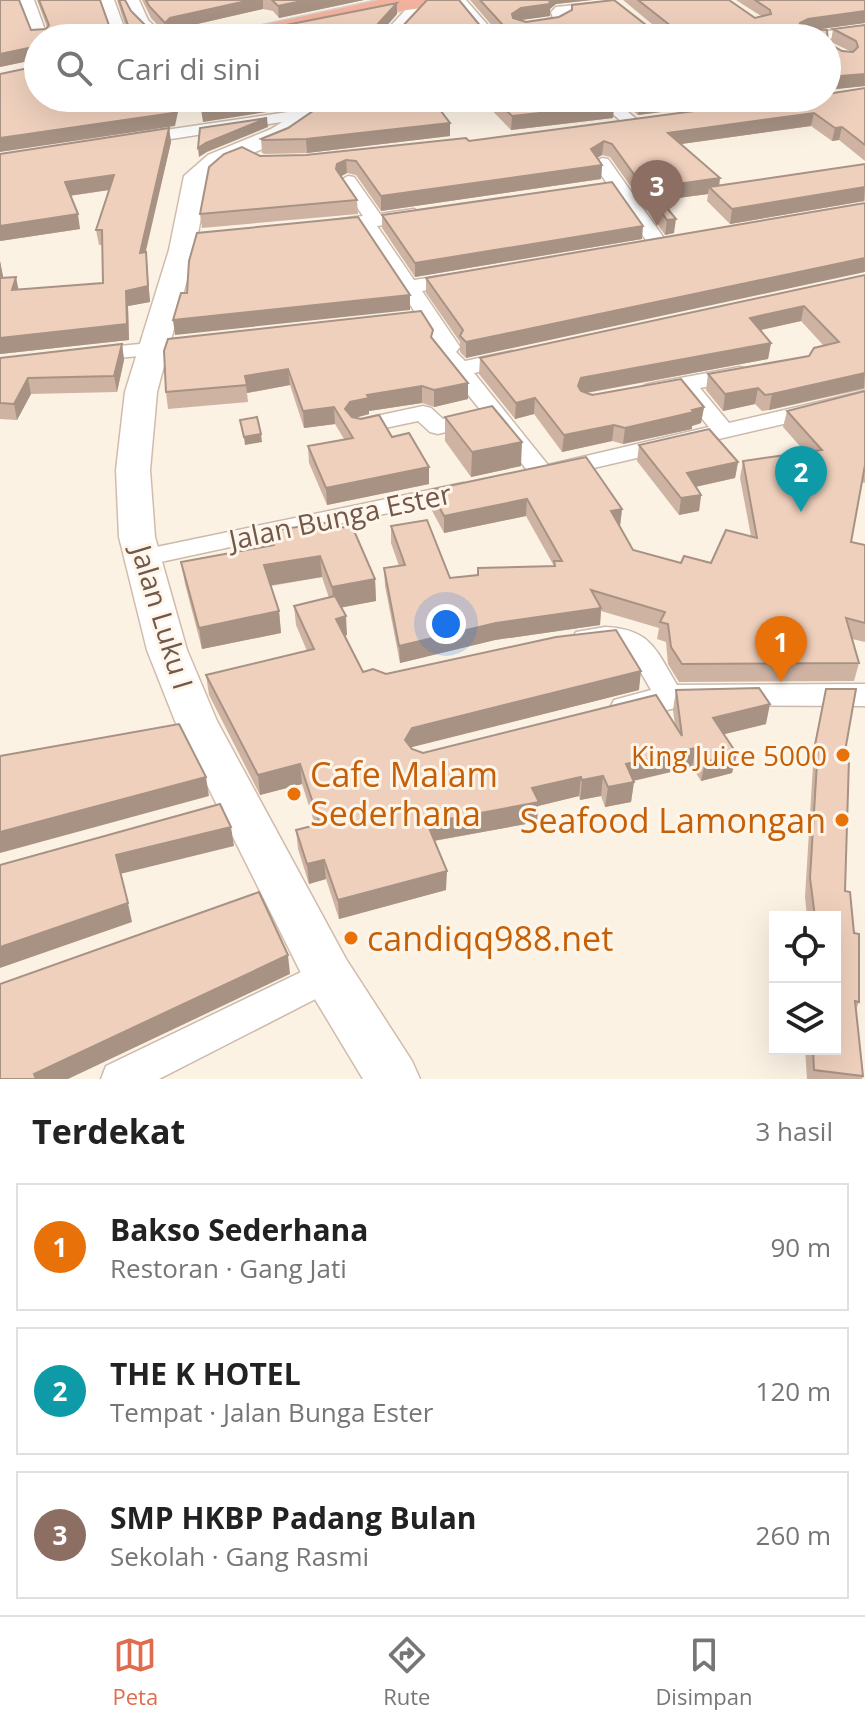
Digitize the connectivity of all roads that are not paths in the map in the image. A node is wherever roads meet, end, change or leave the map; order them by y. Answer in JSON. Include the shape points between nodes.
{"nodes":[{"id":1,"x":27,"y":0,"type":"edge"},
{"id":2,"x":107,"y":0,"type":"edge"},
{"id":3,"x":132,"y":0,"type":"edge"},
{"id":4,"x":459,"y":0,"type":"edge"},
{"id":5,"x":611,"y":0,"type":"edge"},
{"id":6,"x":378,"y":2,"type":"edge"},
{"id":7,"x":422,"y":4,"type":"edge"},
{"id":8,"x":36,"y":24,"type":"edge"},
{"id":9,"x":116,"y":24,"type":"edge"},
{"id":10,"x":144,"y":24,"type":"edge"},
{"id":11,"x":251,"y":24,"type":"edge"},
{"id":12,"x":291,"y":24,"type":"edge"},
{"id":13,"x":403,"y":24,"type":"edge"},
{"id":14,"x":480,"y":24,"type":"edge"},
{"id":15,"x":540,"y":24,"type":"edge"},
{"id":16,"x":865,"y":30,"type":"edge"},
{"id":17,"x":841,"y":33,"type":"edge"},
{"id":18,"x":286,"y":112,"type":"edge"},
{"id":19,"x":314,"y":112,"type":"edge"},
{"id":20,"x":624,"y":112,"type":"edge"},
{"id":21,"x":603,"y":128,"type":"edge"},
{"id":22,"x":126,"y":141,"type":"edge"},
{"id":23,"x":602,"y":163,"type":"edge"},
{"id":24,"x":348,"y":181,"type":"edge"},
{"id":25,"x":435,"y":212,"type":"edge"},
{"id":26,"x":370,"y":222,"type":"junction"},
{"id":27,"x":311,"y":229,"type":"edge"},
{"id":28,"x":659,"y":245,"type":"edge"},
{"id":29,"x":488,"y":274,"type":"edge"},
{"id":30,"x":410,"y":287,"type":"junction"},
{"id":31,"x":430,"y":317,"type":"junction"},
{"id":32,"x":400,"y":321,"type":"edge"},
{"id":33,"x":200,"y":343,"type":"edge"},
{"id":34,"x":154,"y":349,"type":"junction"},
{"id":35,"x":537,"y":352,"type":"edge"},
{"id":36,"x":65,"y":357,"type":"edge"},
{"id":37,"x":460,"y":369,"type":"junction"},
{"id":38,"x":759,"y":370,"type":"edge"},
{"id":39,"x":686,"y":385,"type":"junction"},
{"id":40,"x":635,"y":393,"type":"edge"},
{"id":41,"x":865,"y":398,"type":"edge"},
{"id":42,"x":498,"y":414,"type":"junction"},
{"id":43,"x":361,"y":426,"type":"edge"},
{"id":44,"x":723,"y":430,"type":"junction"},
{"id":45,"x":542,"y":473,"type":"junction"},
{"id":46,"x":511,"y":479,"type":"edge"},
{"id":47,"x":481,"y":486,"type":"edge"},
{"id":48,"x":142,"y":558,"type":"junction"},
{"id":49,"x":553,"y":645,"type":"edge"},
{"id":50,"x":865,"y":695,"type":"edge"},
{"id":51,"x":669,"y":696,"type":"junction"},
{"id":52,"x":592,"y":717,"type":"edge"},
{"id":53,"x":328,"y":975,"type":"junction"},
{"id":54,"x":120,"y":1079,"type":"edge"},
{"id":55,"x":393,"y":1079,"type":"edge"}],
"edges":[{"from":1,"to":8,"type":"street"},
{"from":2,"to":9,"type":"street"},
{"from":3,"to":10,"type":"street"},
{"from":4,"to":14,"type":"street"},
{"from":5,"to":15,"type":"street","via":[[617,5],[561,10],[560,21]]},
{"from":6,"to":7,"type":"highway"},
{"from":6,"to":11,"type":"highway"},
{"from":6,"to":12,"type":"highway"},
{"from":7,"to":13,"type":"street"},
{"from":16,"to":17,"type":"street"},
{"from":18,"to":22,"type":"street"},
{"from":19,"to":34,"type":"street","name":"Jalan Luku I","via":[[248,156],[216,160],[199,171],[193,184],[190,239]]},
{"from":20,"to":21,"type":"street","via":[[641,123]]},
{"from":23,"to":28,"type":"street","via":[[608,186]]},
{"from":24,"to":26,"type":"street"},
{"from":25,"to":26,"type":"street"},
{"from":26,"to":27,"type":"street"},
{"from":26,"to":30,"type":"street"},
{"from":29,"to":30,"type":"street"},
{"from":30,"to":31,"type":"street"},
{"from":31,"to":32,"type":"street"},
{"from":31,"to":37,"type":"street","via":[[449,347],[444,351]]},
{"from":33,"to":34,"type":"street"},
{"from":34,"to":36,"type":"street"},
{"from":34,"to":48,"type":"street","name":"Jalan Luku I","via":[[141,392],[133,470]]},
{"from":35,"to":37,"type":"street"},
{"from":37,"to":42,"type":"street"},
{"from":38,"to":39,"type":"street"},
{"from":39,"to":40,"type":"street"},
{"from":39,"to":44,"type":"street"},
{"from":41,"to":44,"type":"street"},
{"from":42,"to":43,"type":"street","via":[[438,427],[423,413]]},
{"from":42,"to":45,"type":"street"},
{"from":44,"to":45,"type":"street"},
{"from":45,"to":46,"type":"street"},
{"from":47,"to":48,"type":"street","name":"Jalan Bunga Ester"},
{"from":48,"to":53,"type":"street","name":"Jalan Luku I","via":[[181,724],[265,892]]},
{"from":49,"to":51,"type":"street","via":[[616,635],[630,638]]},
{"from":50,"to":51,"type":"street"},
{"from":51,"to":52,"type":"street"},
{"from":53,"to":54,"type":"street"},
{"from":53,"to":55,"type":"street","name":"Jalan Luku I"}]}
